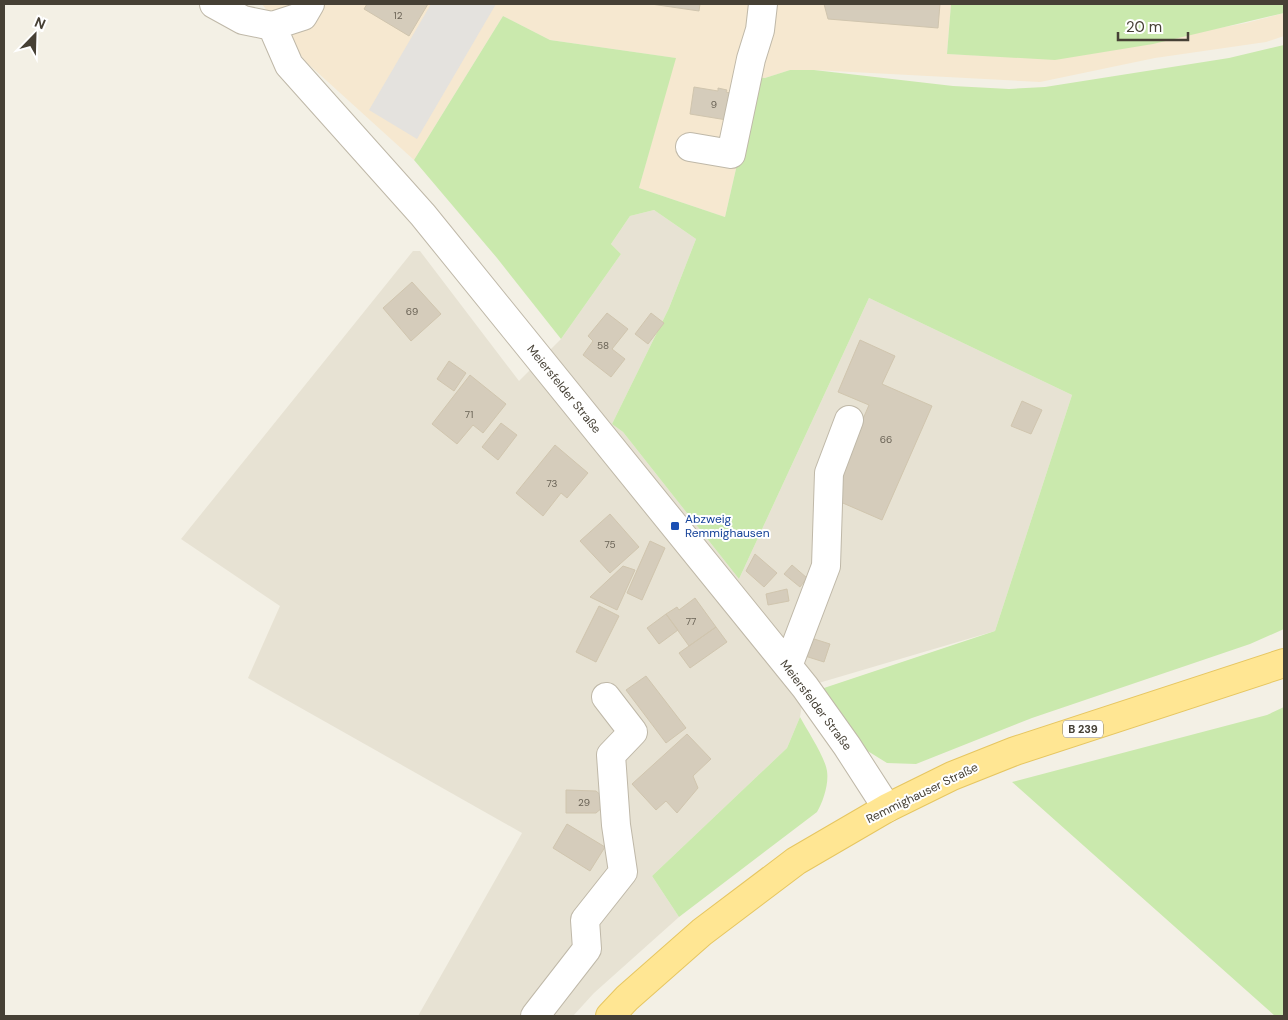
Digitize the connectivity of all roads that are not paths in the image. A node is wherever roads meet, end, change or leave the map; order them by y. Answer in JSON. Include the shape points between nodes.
{"nodes":[{"id":1,"x":214,"y":4,"type":"edge"},
{"id":2,"x":310,"y":4,"type":"edge"},
{"id":3,"x":762,"y":17,"type":"edge"},
{"id":4,"x":272,"y":26,"type":"junction"},
{"id":5,"x":690,"y":148,"type":"dead end"},
{"id":6,"x":850,"y":420,"type":"dead end"},
{"id":7,"x":1284,"y":663,"type":"edge"},
{"id":8,"x":788,"y":666,"type":"junction"},
{"id":9,"x":606,"y":697,"type":"dead end"},
{"id":10,"x":887,"y":808,"type":"junction"},
{"id":11,"x":535,"y":1016,"type":"edge"},
{"id":12,"x":610,"y":1016,"type":"edge"}],
"edges":[{"from":1,"to":4,"type":"street","via":[[243,20]]},
{"from":2,"to":4,"type":"street","via":[[302,16]]},
{"from":3,"to":5,"type":"street","via":[[731,154]]},
{"from":4,"to":8,"type":"street","name":"Meiersfelder Straße","via":[[289,65],[423,215]]},
{"from":6,"to":8,"type":"street","via":[[828,473],[826,566]]},
{"from":7,"to":10,"type":"main road","name":"Remmighauser Straße","number":"B 239","via":[[1015,750]]},
{"from":8,"to":10,"type":"street","name":"Meiersfelder Straße","via":[[847,746]]},
{"from":9,"to":11,"type":"street","via":[[633,732],[611,755],[616,826],[624,872],[585,920],[587,949]]},
{"from":10,"to":12,"type":"main road","name":"Remmighauser Straße","number":"B 239","via":[[796,861],[702,932]]}]}
